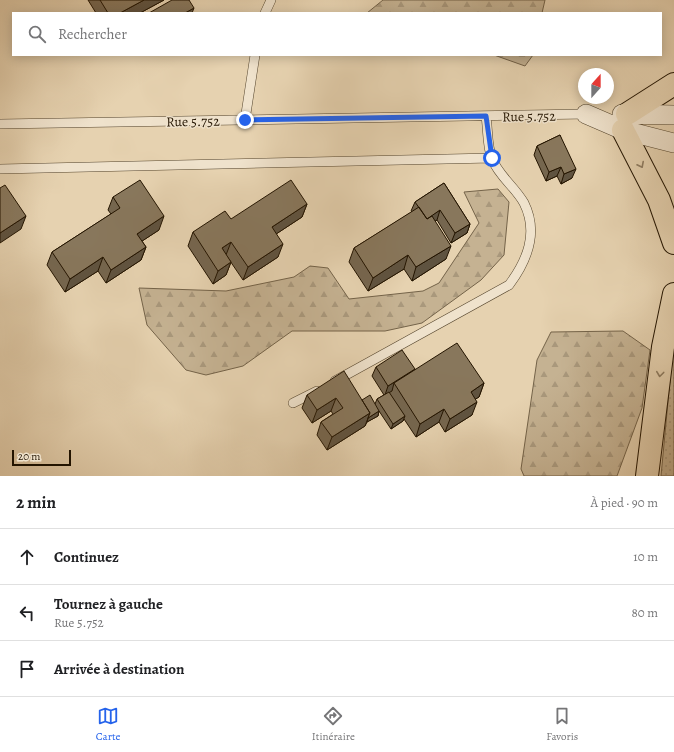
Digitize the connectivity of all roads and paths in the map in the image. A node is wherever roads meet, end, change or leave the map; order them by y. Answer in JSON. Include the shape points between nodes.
{"nodes":[{"id":1,"x":271,"y":0,"type":"edge"},
{"id":2,"x":265,"y":12,"type":"edge"},
{"id":3,"x":255,"y":56,"type":"edge"},
{"id":4,"x":674,"y":84,"type":"edge"},
{"id":5,"x":586,"y":114,"type":"joint"},
{"id":6,"x":674,"y":115,"type":"edge"},
{"id":7,"x":486,"y":116,"type":"junction"},
{"id":8,"x":245,"y":120,"type":"junction"},
{"id":9,"x":625,"y":122,"type":"junction"},
{"id":10,"x":0,"y":124,"type":"edge"},
{"id":11,"x":674,"y":143,"type":"edge"},
{"id":12,"x":492,"y":158,"type":"junction"},
{"id":13,"x":0,"y":168,"type":"edge"},
{"id":14,"x":674,"y":243,"type":"edge"},
{"id":15,"x":674,"y":294,"type":"edge"},
{"id":16,"x":293,"y":403,"type":"dead end"},
{"id":17,"x":647,"y":476,"type":"edge"}],
"edges":[{"from":1,"to":2,"type":"lane"},
{"from":3,"to":8,"type":"lane"},
{"from":4,"to":9,"type":"highway"},
{"from":5,"to":7,"type":"lane","name":"Rue 5.752"},
{"from":5,"to":9,"type":"street"},
{"from":6,"to":9,"type":"street"},
{"from":7,"to":8,"type":"lane","name":"Rue 5.752"},
{"from":7,"to":12,"type":"lane"},
{"from":8,"to":10,"type":"lane","name":"Rue 5.752"},
{"from":9,"to":11,"type":"street"},
{"from":9,"to":14,"type":"highway","one_way":true,"via":[[660,200]]},
{"from":12,"to":13,"type":"lane"},
{"from":12,"to":16,"type":"lane","via":[[524,203],[528,216],[529,251],[509,285]]},
{"from":15,"to":17,"type":"highway","one_way":true,"via":[[663,347]]}]}
